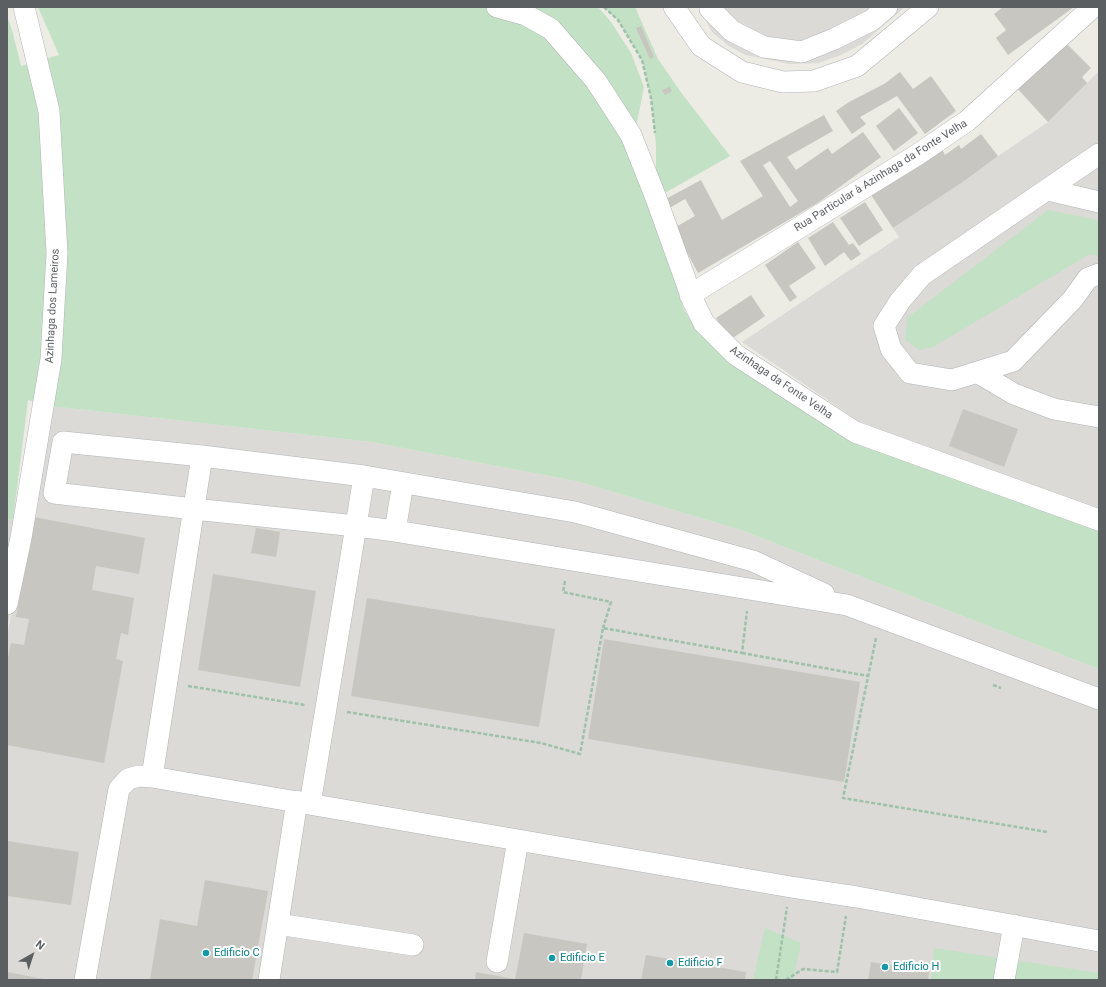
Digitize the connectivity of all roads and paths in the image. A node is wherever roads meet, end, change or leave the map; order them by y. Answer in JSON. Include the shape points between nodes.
{"nodes":[{"id":1,"x":24,"y":7,"type":"edge"},
{"id":2,"x":497,"y":7,"type":"edge"},
{"id":3,"x":604,"y":7,"type":"edge"},
{"id":4,"x":674,"y":7,"type":"edge"},
{"id":5,"x":710,"y":7,"type":"edge"},
{"id":6,"x":887,"y":7,"type":"edge"},
{"id":7,"x":928,"y":7,"type":"edge"},
{"id":8,"x":1093,"y":7,"type":"edge"},
{"id":9,"x":655,"y":137,"type":"dead end"},
{"id":10,"x":1099,"y":154,"type":"edge"},
{"id":11,"x":1048,"y":190,"type":"junction"},
{"id":12,"x":1099,"y":202,"type":"edge"},
{"id":13,"x":1099,"y":274,"type":"edge"},
{"id":14,"x":690,"y":295,"type":"junction"},
{"id":15,"x":977,"y":372,"type":"junction"},
{"id":16,"x":1099,"y":417,"type":"edge"},
{"id":17,"x":202,"y":456,"type":"junction"},
{"id":18,"x":364,"y":476,"type":"junction"},
{"id":19,"x":403,"y":483,"type":"junction"},
{"id":20,"x":194,"y":509,"type":"junction"},
{"id":21,"x":1099,"y":520,"type":"edge"},
{"id":22,"x":356,"y":526,"type":"junction"},
{"id":23,"x":395,"y":531,"type":"junction"},
{"id":24,"x":569,"y":559,"type":"junction"},
{"id":25,"x":750,"y":589,"type":"junction"},
{"id":26,"x":7,"y":604,"type":"edge"},
{"id":27,"x":847,"y":605,"type":"junction"},
{"id":28,"x":603,"y":628,"type":"junction"},
{"id":29,"x":883,"y":640,"type":"dead end"},
{"id":30,"x":742,"y":653,"type":"junction"},
{"id":31,"x":868,"y":676,"type":"junction"},
{"id":32,"x":166,"y":682,"type":"junction"},
{"id":33,"x":987,"y":682,"type":"dead end"},
{"id":34,"x":1001,"y":688,"type":"dead end"},
{"id":35,"x":1099,"y":699,"type":"edge"},
{"id":36,"x":326,"y":708,"type":"junction"},
{"id":37,"x":152,"y":776,"type":"junction"},
{"id":38,"x":303,"y":803,"type":"junction"},
{"id":39,"x":1047,"y":832,"type":"dead end"},
{"id":40,"x":518,"y":840,"type":"junction"},
{"id":41,"x":791,"y":887,"type":"junction"},
{"id":42,"x":857,"y":896,"type":"junction"},
{"id":43,"x":278,"y":924,"type":"junction"},
{"id":44,"x":1014,"y":925,"type":"junction"},
{"id":45,"x":1099,"y":941,"type":"edge"},
{"id":46,"x":413,"y":945,"type":"dead end"},
{"id":47,"x":497,"y":962,"type":"dead end"},
{"id":48,"x":85,"y":980,"type":"edge"},
{"id":49,"x":269,"y":980,"type":"edge"},
{"id":50,"x":776,"y":980,"type":"edge"},
{"id":51,"x":786,"y":980,"type":"edge"},
{"id":52,"x":1004,"y":980,"type":"edge"}],
"edges":[{"from":1,"to":26,"type":"street","name":"Azinhaga dos Lameiros","via":[[49,111],[57,253],[52,359]]},
{"from":2,"to":14,"type":"street","name":"Azinhaga da Fonte Velha","via":[[526,15],[551,29],[596,81],[631,135]]},
{"from":3,"to":9,"type":"path","via":[[618,20],[642,60],[651,98]]},
{"from":4,"to":7,"type":"street","via":[[702,46],[742,72],[783,82],[814,81],[857,66]]},
{"from":5,"to":6,"type":"street","via":[[732,31],[764,47],[802,52],[872,20]]},
{"from":8,"to":14,"type":"street","name":"Rua Particular à Azinhaga da Fonte Velha","via":[[967,121]]},
{"from":10,"to":11,"type":"street"},
{"from":11,"to":12,"type":"street"},
{"from":11,"to":15,"type":"street","via":[[922,275],[900,301],[884,326],[891,349],[910,372],[952,380]]},
{"from":13,"to":15,"type":"street","via":[[1088,278],[1073,299],[1013,360]]},
{"from":14,"to":21,"type":"street","name":"Azinhaga da Fonte Velha","via":[[704,324],[736,355],[855,432]]},
{"from":15,"to":16,"type":"street","via":[[1014,394],[1054,409]]},
{"from":17,"to":18,"type":"street"},
{"from":17,"to":20,"type":"street"},
{"from":17,"to":20,"type":"street","via":[[63,442],[54,493]]},
{"from":18,"to":19,"type":"street"},
{"from":18,"to":22,"type":"street"},
{"from":19,"to":23,"type":"street"},
{"from":19,"to":27,"type":"street","via":[[575,512],[753,561]]},
{"from":20,"to":22,"type":"street"},
{"from":20,"to":32,"type":"street"},
{"from":22,"to":23,"type":"street"},
{"from":22,"to":36,"type":"street"},
{"from":23,"to":24,"type":"street"},
{"from":24,"to":25,"type":"street"},
{"from":24,"to":28,"type":"path","via":[[563,592],[611,602]]},
{"from":25,"to":27,"type":"street"},
{"from":25,"to":30,"type":"path"},
{"from":27,"to":35,"type":"street"},
{"from":28,"to":30,"type":"path"},
{"from":28,"to":36,"type":"path","via":[[580,754],[540,742]]},
{"from":29,"to":31,"type":"path","via":[[876,638]]},
{"from":30,"to":31,"type":"path"},
{"from":31,"to":39,"type":"path","via":[[843,798]]},
{"from":32,"to":36,"type":"path"},
{"from":32,"to":37,"type":"street"},
{"from":33,"to":34,"type":"path"},
{"from":36,"to":38,"type":"street"},
{"from":37,"to":38,"type":"street"},
{"from":37,"to":48,"type":"street","via":[[128,779],[119,789]]},
{"from":38,"to":40,"type":"street"},
{"from":38,"to":43,"type":"street"},
{"from":40,"to":41,"type":"street"},
{"from":40,"to":47,"type":"street"},
{"from":41,"to":42,"type":"street"},
{"from":41,"to":50,"type":"path"},
{"from":42,"to":44,"type":"street"},
{"from":42,"to":51,"type":"path","via":[[854,914],[845,917],[837,972],[804,969]]},
{"from":43,"to":46,"type":"street"},
{"from":43,"to":49,"type":"street"},
{"from":44,"to":45,"type":"street"},
{"from":44,"to":52,"type":"street"}]}
